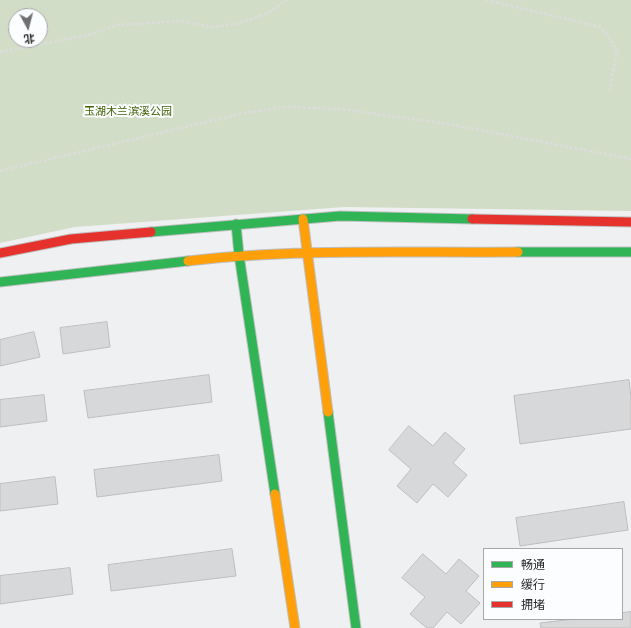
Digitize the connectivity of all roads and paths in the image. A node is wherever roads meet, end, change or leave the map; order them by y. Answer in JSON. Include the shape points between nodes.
{"nodes":[{"id":1,"x":288,"y":0,"type":"edge"},
{"id":2,"x":486,"y":0,"type":"edge"},
{"id":3,"x":0,"y":52,"type":"edge"},
{"id":4,"x":610,"y":90,"type":"dead end"},
{"id":5,"x":631,"y":159,"type":"edge"},
{"id":6,"x":0,"y":171,"type":"edge"},
{"id":7,"x":303,"y":219,"type":"junction"},
{"id":8,"x":631,"y":222,"type":"edge"},
{"id":9,"x":236,"y":224,"type":"junction"},
{"id":10,"x":631,"y":252,"type":"edge"},
{"id":11,"x":0,"y":253,"type":"edge"},
{"id":12,"x":308,"y":253,"type":"junction"},
{"id":13,"x":239,"y":255,"type":"junction"},
{"id":14,"x":0,"y":282,"type":"edge"},
{"id":15,"x":295,"y":628,"type":"edge"},
{"id":16,"x":356,"y":628,"type":"edge"}],
"edges":[{"from":1,"to":3,"type":"path","via":[[266,14],[237,24],[211,27],[181,21],[116,25],[93,34]]},
{"from":2,"to":4,"type":"path","via":[[601,27],[617,49]]},
{"from":5,"to":6,"type":"path","via":[[448,124],[340,109],[286,107],[244,113]]},
{"from":7,"to":8,"type":"main road","via":[[340,216]]},
{"from":7,"to":9,"type":"main road"},
{"from":7,"to":12,"type":"main road"},
{"from":9,"to":11,"type":"main road","via":[[71,239]]},
{"from":9,"to":13,"type":"main road"},
{"from":10,"to":12,"type":"main road"},
{"from":12,"to":13,"type":"main road"},
{"from":12,"to":16,"type":"main road"},
{"from":13,"to":14,"type":"main road"},
{"from":13,"to":15,"type":"main road"}]}
